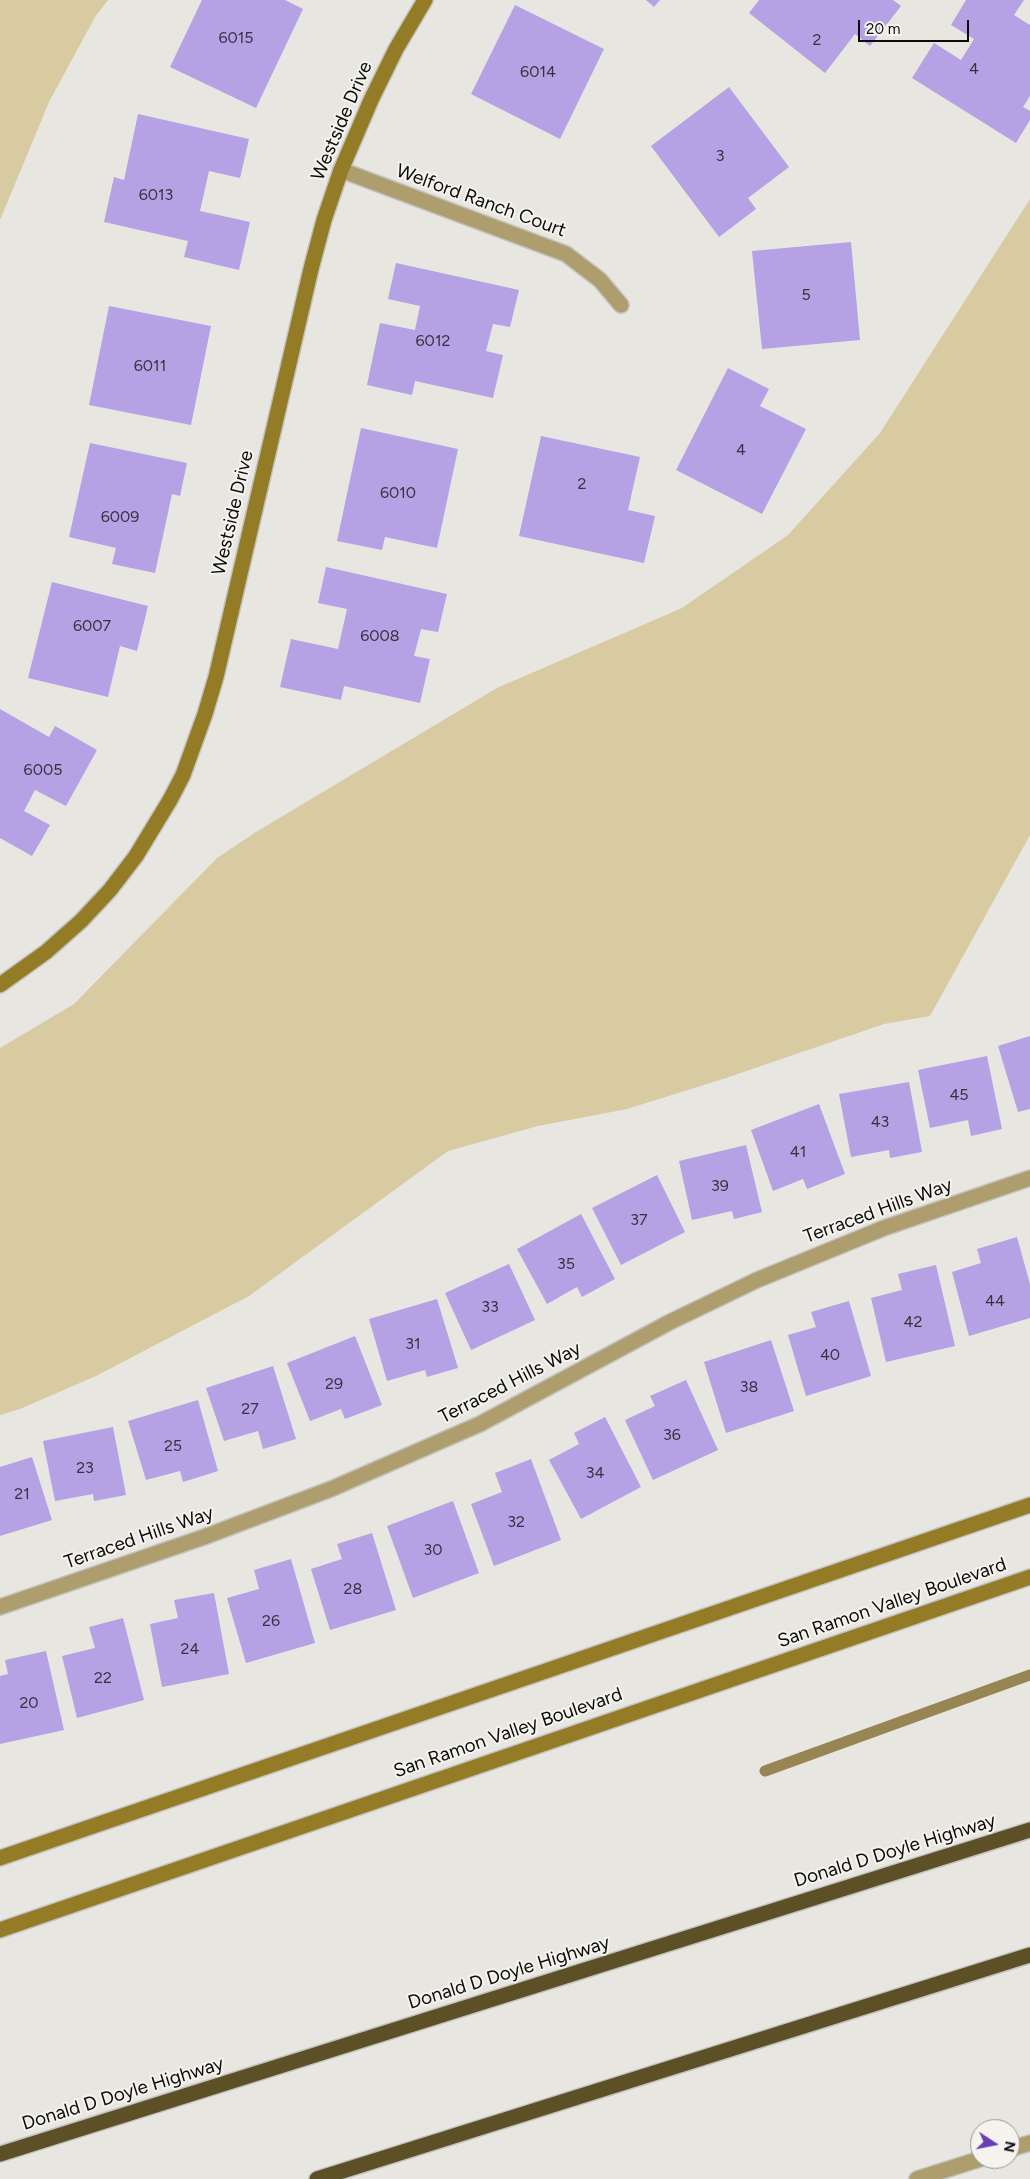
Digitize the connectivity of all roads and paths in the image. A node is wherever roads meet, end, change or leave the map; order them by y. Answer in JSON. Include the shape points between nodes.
{"nodes":[{"id":1,"x":425,"y":0,"type":"edge"},
{"id":2,"x":340,"y":170,"type":"junction"},
{"id":3,"x":621,"y":305,"type":"dead end"},
{"id":4,"x":0,"y":985,"type":"edge"},
{"id":5,"x":1030,"y":1178,"type":"edge"},
{"id":6,"x":1030,"y":1505,"type":"edge"},
{"id":7,"x":1030,"y":1577,"type":"edge"},
{"id":8,"x":0,"y":1607,"type":"edge"},
{"id":9,"x":1030,"y":1830,"type":"edge"},
{"id":10,"x":0,"y":1858,"type":"edge"},
{"id":11,"x":0,"y":1930,"type":"edge"},
{"id":12,"x":1030,"y":1954,"type":"edge"},
{"id":13,"x":0,"y":2154,"type":"edge"},
{"id":14,"x":970,"y":2162,"type":"edge"},
{"id":15,"x":317,"y":2179,"type":"edge"},
{"id":16,"x":917,"y":2179,"type":"edge"}],
"edges":[{"from":1,"to":2,"type":"main road","name":"Westside Drive","via":[[396,48]]},
{"from":2,"to":3,"type":"street","name":"Welford Ranch Court","via":[[566,254],[600,280]]},
{"from":2,"to":4,"type":"main road","name":"Westside Drive","via":[[311,269],[216,677],[183,775],[136,856],[110,890],[81,921]]},
{"from":5,"to":8,"type":"street","name":"Terraced Hills Way","via":[[884,1228],[757,1280],[670,1322],[480,1424],[332,1489]]},
{"from":6,"to":10,"type":"main road"},
{"from":7,"to":11,"type":"main road","name":"San Ramon Valley Boulevard"},
{"from":9,"to":13,"type":"highway","name":"Donald D Doyle Highway"},
{"from":12,"to":15,"type":"highway"},
{"from":14,"to":16,"type":"street"}]}
